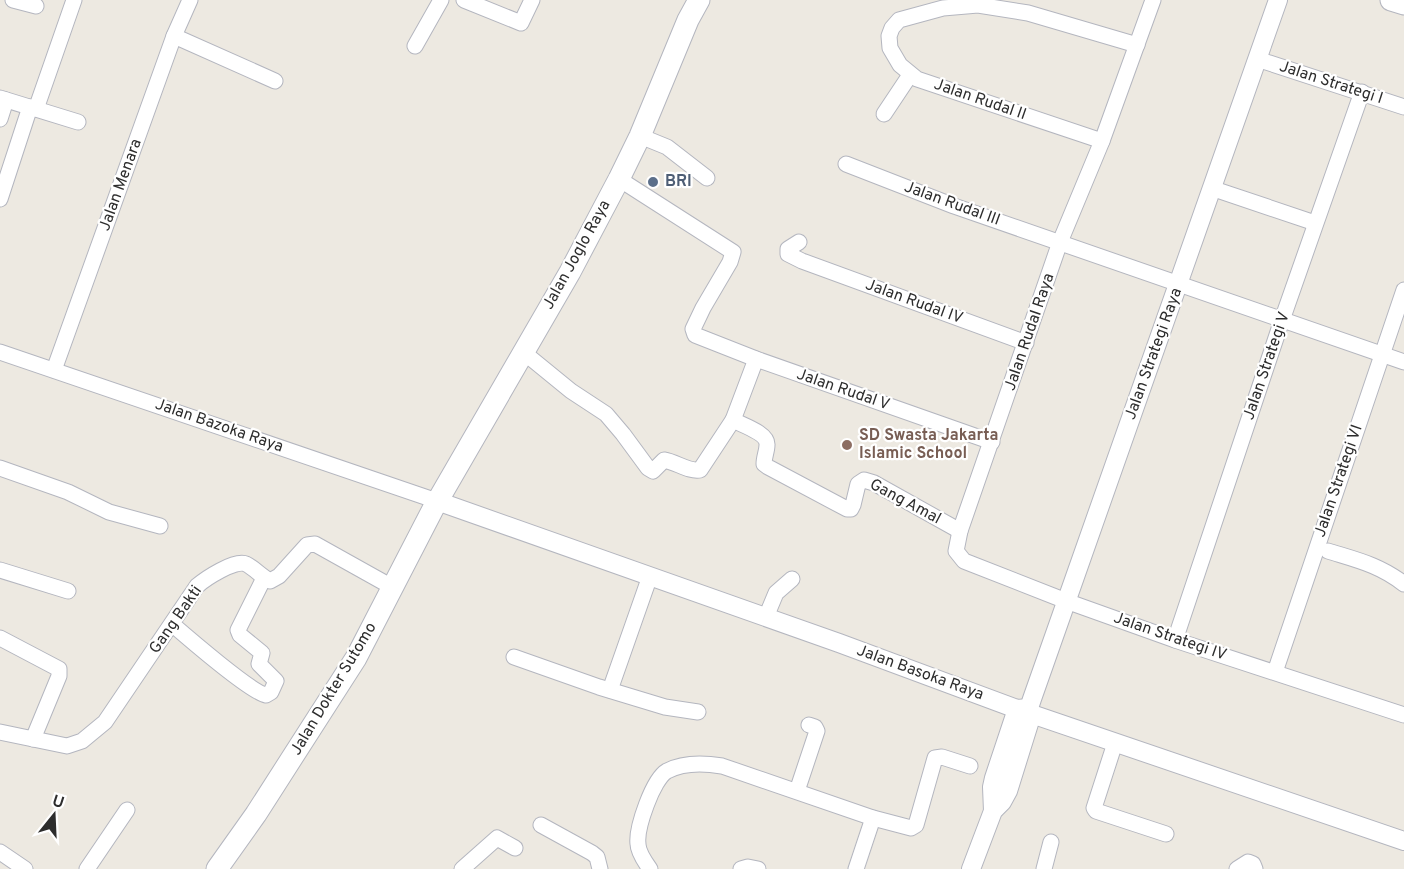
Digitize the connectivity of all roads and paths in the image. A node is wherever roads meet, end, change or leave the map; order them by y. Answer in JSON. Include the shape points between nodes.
{"nodes":[{"id":1,"x":13,"y":0,"type":"edge"},
{"id":2,"x":74,"y":0,"type":"edge"},
{"id":3,"x":190,"y":0,"type":"edge"},
{"id":4,"x":441,"y":0,"type":"edge"},
{"id":5,"x":464,"y":0,"type":"edge"},
{"id":6,"x":532,"y":0,"type":"edge"},
{"id":7,"x":699,"y":0,"type":"edge"},
{"id":8,"x":1153,"y":0,"type":"edge"},
{"id":9,"x":1278,"y":0,"type":"edge"},
{"id":10,"x":1391,"y":0,"type":"edge"},
{"id":11,"x":1404,"y":4,"type":"edge"},
{"id":12,"x":36,"y":6,"type":"dead end"},
{"id":13,"x":174,"y":36,"type":"junction"},
{"id":14,"x":1137,"y":45,"type":"junction"},
{"id":15,"x":415,"y":46,"type":"dead end"},
{"id":16,"x":1257,"y":59,"type":"junction"},
{"id":17,"x":910,"y":75,"type":"junction"},
{"id":18,"x":275,"y":81,"type":"dead end"},
{"id":19,"x":1362,"y":92,"type":"junction"},
{"id":20,"x":19,"y":104,"type":"edge"},
{"id":21,"x":1404,"y":106,"type":"edge"},
{"id":22,"x":884,"y":114,"type":"dead end"},
{"id":23,"x":0,"y":119,"type":"edge"},
{"id":24,"x":78,"y":122,"type":"dead end"},
{"id":25,"x":640,"y":136,"type":"junction"},
{"id":26,"x":1102,"y":141,"type":"junction"},
{"id":27,"x":846,"y":164,"type":"dead end"},
{"id":28,"x":707,"y":178,"type":"dead end"},
{"id":29,"x":620,"y":179,"type":"junction"},
{"id":30,"x":1212,"y":188,"type":"junction"},
{"id":31,"x":0,"y":199,"type":"edge"},
{"id":32,"x":1315,"y":224,"type":"junction"},
{"id":33,"x":799,"y":242,"type":"dead end"},
{"id":34,"x":1060,"y":242,"type":"junction"},
{"id":35,"x":1172,"y":281,"type":"junction"},
{"id":36,"x":1404,"y":290,"type":"edge"},
{"id":37,"x":1282,"y":320,"type":"junction"},
{"id":38,"x":1026,"y":343,"type":"junction"},
{"id":39,"x":522,"y":351,"type":"junction"},
{"id":40,"x":0,"y":352,"type":"edge"},
{"id":41,"x":1382,"y":354,"type":"junction"},
{"id":42,"x":756,"y":359,"type":"junction"},
{"id":43,"x":1404,"y":362,"type":"edge"},
{"id":44,"x":54,"y":370,"type":"junction"},
{"id":45,"x":733,"y":420,"type":"junction"},
{"id":46,"x":992,"y":442,"type":"junction"},
{"id":47,"x":1,"y":472,"type":"edge"},
{"id":48,"x":436,"y":504,"type":"junction"},
{"id":49,"x":160,"y":526,"type":"dead end"},
{"id":50,"x":960,"y":531,"type":"junction"},
{"id":51,"x":1328,"y":551,"type":"dead end"},
{"id":52,"x":0,"y":570,"type":"edge"},
{"id":53,"x":650,"y":576,"type":"junction"},
{"id":54,"x":264,"y":578,"type":"junction"},
{"id":55,"x":792,"y":579,"type":"dead end"},
{"id":56,"x":1404,"y":584,"type":"edge"},
{"id":57,"x":392,"y":586,"type":"junction"},
{"id":58,"x":68,"y":591,"type":"dead end"},
{"id":59,"x":1066,"y":601,"type":"junction"},
{"id":60,"x":766,"y":617,"type":"junction"},
{"id":61,"x":172,"y":624,"type":"junction"},
{"id":62,"x":0,"y":638,"type":"edge"},
{"id":63,"x":1175,"y":640,"type":"junction"},
{"id":64,"x":514,"y":657,"type":"dead end"},
{"id":65,"x":1275,"y":672,"type":"junction"},
{"id":66,"x":610,"y":690,"type":"junction"},
{"id":67,"x":1028,"y":707,"type":"junction"},
{"id":68,"x":698,"y":712,"type":"dead end"},
{"id":69,"x":1404,"y":715,"type":"edge"},
{"id":70,"x":809,"y":725,"type":"dead end"},
{"id":71,"x":0,"y":732,"type":"edge"},
{"id":72,"x":33,"y":739,"type":"junction"},
{"id":73,"x":1115,"y":743,"type":"junction"},
{"id":74,"x":970,"y":766,"type":"dead end"},
{"id":75,"x":797,"y":791,"type":"junction"},
{"id":76,"x":127,"y":810,"type":"dead end"},
{"id":77,"x":873,"y":818,"type":"junction"},
{"id":78,"x":542,"y":825,"type":"dead end"},
{"id":79,"x":1166,"y":834,"type":"dead end"},
{"id":80,"x":1404,"y":841,"type":"edge"},
{"id":81,"x":1051,"y":842,"type":"dead end"},
{"id":82,"x":515,"y":848,"type":"dead end"},
{"id":83,"x":0,"y":852,"type":"edge"},
{"id":84,"x":25,"y":869,"type":"edge"},
{"id":85,"x":87,"y":869,"type":"edge"},
{"id":86,"x":217,"y":869,"type":"edge"},
{"id":87,"x":462,"y":869,"type":"edge"},
{"id":88,"x":600,"y":869,"type":"edge"},
{"id":89,"x":650,"y":869,"type":"edge"},
{"id":90,"x":741,"y":869,"type":"edge"},
{"id":91,"x":758,"y":869,"type":"edge"},
{"id":92,"x":856,"y":869,"type":"edge"},
{"id":93,"x":971,"y":869,"type":"edge"},
{"id":94,"x":1044,"y":869,"type":"edge"},
{"id":95,"x":1237,"y":869,"type":"edge"},
{"id":96,"x":1255,"y":869,"type":"edge"}],
"edges":[{"from":1,"to":12,"type":"street"},
{"from":2,"to":20,"type":"street"},
{"from":3,"to":13,"type":"street","name":"Jalan Menara"},
{"from":4,"to":15,"type":"street"},
{"from":5,"to":6,"type":"street","via":[[521,23]]},
{"from":7,"to":25,"type":"main road","name":"Jalan Joglo Raya"},
{"from":8,"to":14,"type":"street","name":"Jalan Rudal Raya"},
{"from":9,"to":16,"type":"street","name":"Jalan Strategi Raya"},
{"from":10,"to":11,"type":"main road"},
{"from":13,"to":18,"type":"street"},
{"from":13,"to":44,"type":"street","name":"Jalan Menara"},
{"from":14,"to":17,"type":"street","via":[[1029,13],[978,5],[943,8],[899,20],[888,36],[890,48]]},
{"from":14,"to":26,"type":"street","name":"Jalan Rudal Raya"},
{"from":16,"to":19,"type":"street","name":"Jalan Strategi I"},
{"from":16,"to":30,"type":"street","name":"Jalan Strategi Raya"},
{"from":17,"to":22,"type":"street"},
{"from":17,"to":26,"type":"street","name":"Jalan Rudal II"},
{"from":19,"to":21,"type":"street","name":"Jalan Strategi I"},
{"from":19,"to":32,"type":"street","name":"Jalan Strategi V"},
{"from":20,"to":23,"type":"street"},
{"from":20,"to":24,"type":"street"},
{"from":20,"to":31,"type":"street"},
{"from":25,"to":28,"type":"street","via":[[667,147]]},
{"from":25,"to":29,"type":"main road","name":"Jalan Joglo Raya"},
{"from":26,"to":34,"type":"street","name":"Jalan Rudal Raya"},
{"from":27,"to":34,"type":"street","name":"Jalan Rudal III"},
{"from":29,"to":39,"type":"main road","name":"Jalan Joglo Raya"},
{"from":29,"to":42,"type":"street","name":"Jalan Rudal V","via":[[733,252],[693,329],[695,335]]},
{"from":30,"to":32,"type":"street"},
{"from":30,"to":35,"type":"street","name":"Jalan Strategi Raya"},
{"from":32,"to":37,"type":"street","name":"Jalan Strategi V"},
{"from":33,"to":38,"type":"street","name":"Jalan Rudal IV","via":[[787,252],[802,261]]},
{"from":34,"to":35,"type":"street","name":"Jalan Rudal III"},
{"from":34,"to":38,"type":"street","name":"Jalan Rudal Raya"},
{"from":35,"to":37,"type":"street","name":"Jalan Rudal III"},
{"from":35,"to":59,"type":"street","name":"Jalan Strategi Raya"},
{"from":36,"to":41,"type":"street","name":"Jalan Strategi VI"},
{"from":37,"to":41,"type":"street","name":"Jalan Rudal III"},
{"from":37,"to":63,"type":"street","name":"Jalan Strategi V"},
{"from":38,"to":46,"type":"street","name":"Jalan Rudal Raya"},
{"from":39,"to":45,"type":"street","via":[[606,414],[653,471],[664,460],[700,470]]},
{"from":39,"to":48,"type":"main road","name":"Jalan Joglo Raya"},
{"from":40,"to":44,"type":"street","name":"Jalan Bazoka Raya"},
{"from":41,"to":43,"type":"street","name":"Jalan Rudal III"},
{"from":41,"to":65,"type":"street","name":"Jalan Strategi VI"},
{"from":42,"to":45,"type":"street"},
{"from":42,"to":46,"type":"street","name":"Jalan Rudal V"},
{"from":44,"to":48,"type":"street","name":"Jalan Bazoka Raya"},
{"from":45,"to":50,"type":"street","name":"Gang Amal","via":[[765,437],[768,443],[764,464],[847,509],[854,505],[858,484],[864,480]]},
{"from":46,"to":50,"type":"street","name":"Jalan Rudal Raya"},
{"from":47,"to":49,"type":"street","via":[[68,492],[109,512]]},
{"from":48,"to":53,"type":"street","name":"Jalan Basoka Raya"},
{"from":48,"to":57,"type":"main road","name":"Jalan Dokter Sutomo"},
{"from":50,"to":59,"type":"street","name":"Jalan Rudal Raya","via":[[956,551],[964,561]]},
{"from":51,"to":56,"type":"street","via":[[1374,565]]},
{"from":52,"to":58,"type":"street"},
{"from":53,"to":60,"type":"street","name":"Jalan Basoka Raya"},
{"from":53,"to":66,"type":"street"},
{"from":54,"to":57,"type":"street","via":[[279,576],[310,543]]},
{"from":54,"to":61,"type":"street","name":"Gang Bakti","via":[[240,562],[209,576],[197,586]]},
{"from":54,"to":61,"type":"street","via":[[238,630],[262,653],[259,664],[276,681],[267,695],[246,684]]},
{"from":55,"to":60,"type":"street","via":[[776,593]]},
{"from":57,"to":86,"type":"main road","name":"Jalan Dokter Sutomo","via":[[329,702]]},
{"from":59,"to":63,"type":"street","name":"Jalan Strategi IV"},
{"from":59,"to":67,"type":"street","name":"Jalan Strategi Raya"},
{"from":60,"to":67,"type":"street","name":"Jalan Basoka Raya"},
{"from":61,"to":72,"type":"street","name":"Gang Bakti","via":[[105,722],[82,741],[67,746]]},
{"from":62,"to":72,"type":"street","via":[[60,671]]},
{"from":63,"to":65,"type":"street","name":"Jalan Strategi IV"},
{"from":64,"to":66,"type":"street"},
{"from":65,"to":69,"type":"street","name":"Jalan Strategi IV"},
{"from":66,"to":68,"type":"street","via":[[665,707]]},
{"from":67,"to":73,"type":"street","name":"Jalan Basoka Raya"},
{"from":67,"to":93,"type":"street","name":"Jalan Strategi Raya","via":[[1006,766],[1008,791],[993,811]]},
{"from":70,"to":75,"type":"street","via":[[818,731]]},
{"from":71,"to":72,"type":"street","name":"Gang Bakti"},
{"from":73,"to":79,"type":"street","via":[[1094,808]]},
{"from":73,"to":80,"type":"street","name":"Jalan Basoka Raya"},
{"from":74,"to":77,"type":"street","via":[[935,758],[914,827]]},
{"from":75,"to":77,"type":"street"},
{"from":75,"to":89,"type":"street","via":[[722,766],[685,764],[664,772],[654,785],[639,831],[638,845]]},
{"from":76,"to":85,"type":"street"},
{"from":77,"to":92,"type":"street"},
{"from":78,"to":88,"type":"street","via":[[592,853]]},
{"from":81,"to":94,"type":"street"},
{"from":82,"to":87,"type":"street","via":[[496,838]]},
{"from":83,"to":84,"type":"street"},
{"from":90,"to":91,"type":"street"},
{"from":95,"to":96,"type":"street","via":[[1248,862]]}]}
